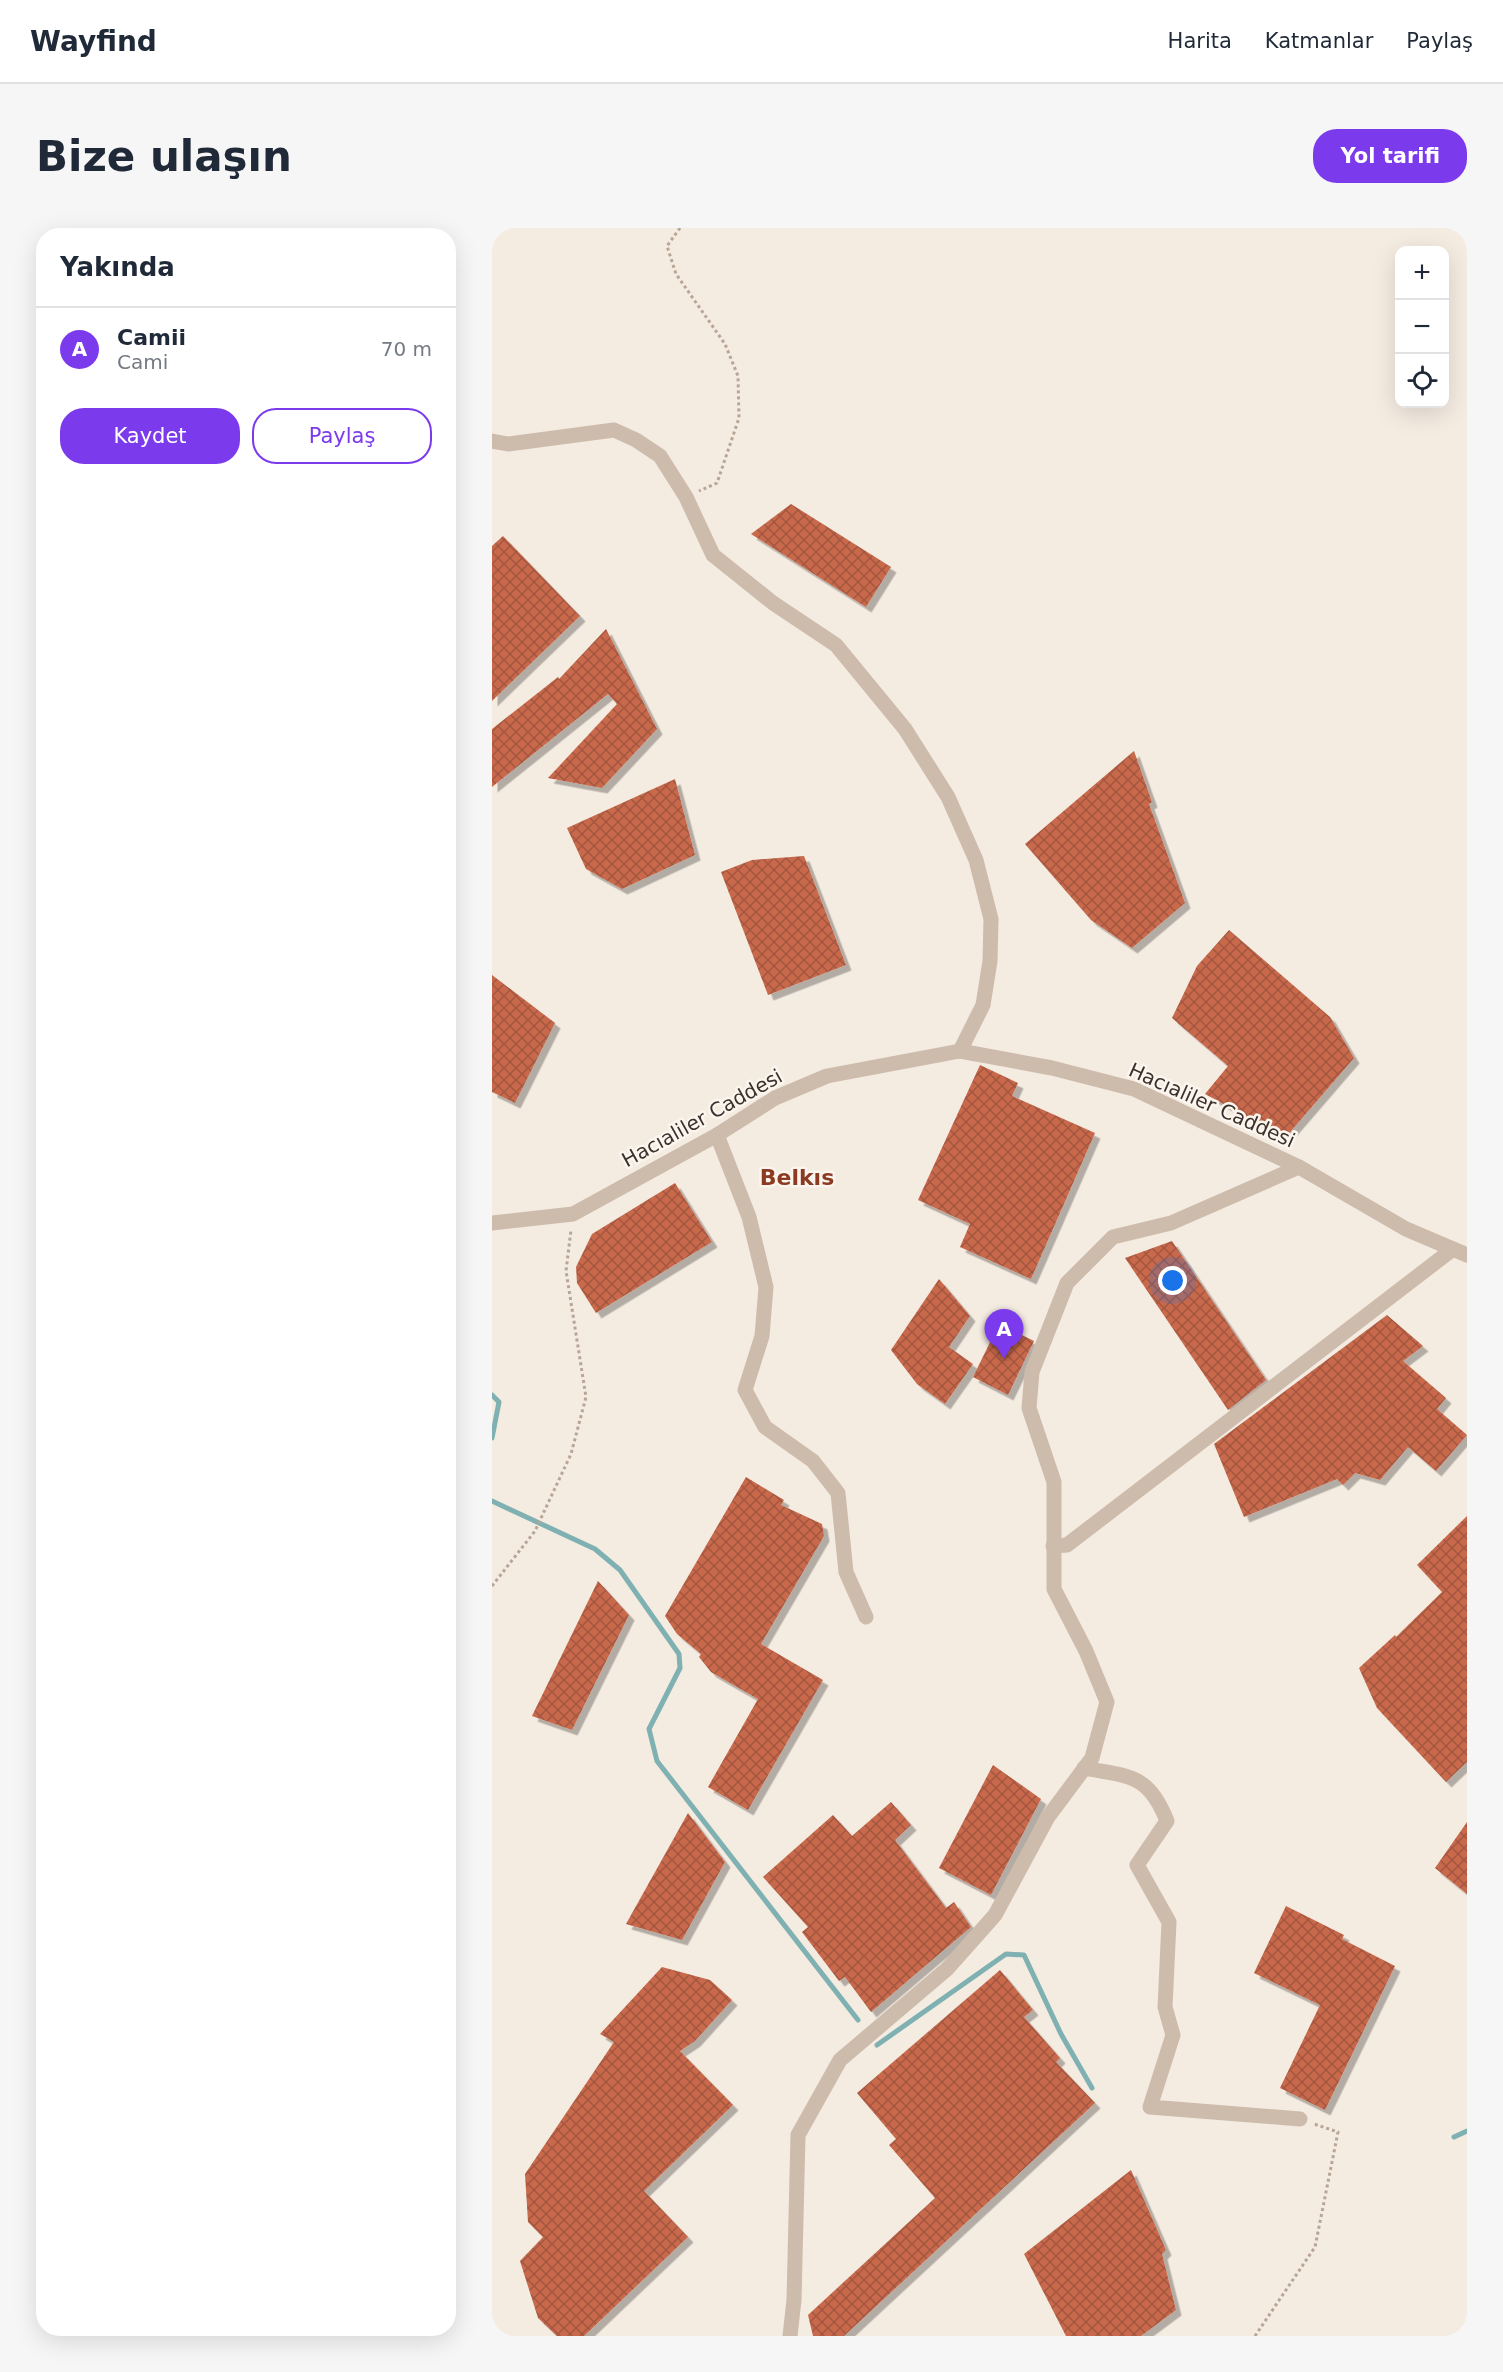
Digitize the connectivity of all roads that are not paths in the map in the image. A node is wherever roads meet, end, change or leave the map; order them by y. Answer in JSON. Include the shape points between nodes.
{"nodes":[{"id":1,"x":492,"y":441,"type":"edge"},
{"id":2,"x":960,"y":1051,"type":"junction"},
{"id":3,"x":717,"y":1135,"type":"junction"},
{"id":4,"x":1299,"y":1167,"type":"junction"},
{"id":5,"x":492,"y":1223,"type":"edge"},
{"id":6,"x":1460,"y":1252,"type":"edge"},
{"id":7,"x":1053,"y":1546,"type":"junction"},
{"id":8,"x":866,"y":1617,"type":"dead end"},
{"id":9,"x":1084,"y":1768,"type":"junction"},
{"id":10,"x":1300,"y":2120,"type":"road end"},
{"id":11,"x":790,"y":2336,"type":"edge"}],
"edges":[{"from":1,"to":2,"type":"street","via":[[508,444],[614,430],[660,456],[686,497],[713,555],[773,603],[836,645],[905,729],[948,797],[976,860],[991,920],[983,1005]]},
{"from":2,"to":3,"type":"street","name":"Hacıaliler Caddesi","via":[[827,1077],[775,1098]]},
{"from":2,"to":4,"type":"street","name":"Hacıaliler Caddesi","via":[[1052,1068],[1134,1089]]},
{"from":3,"to":5,"type":"street","name":"Hacıaliler Caddesi","via":[[573,1214]]},
{"from":3,"to":8,"type":"street","via":[[749,1217],[766,1287],[762,1336],[745,1390],[765,1427],[813,1461],[838,1493],[846,1572]]},
{"from":4,"to":6,"type":"street","name":"Hacıaliler Caddesi","via":[[1406,1229]]},
{"from":4,"to":7,"type":"street","via":[[1172,1223],[1113,1238],[1067,1283],[1032,1372],[1029,1408],[1054,1482]]},
{"from":6,"to":7,"type":"street","via":[[1067,1545]]},
{"from":7,"to":9,"type":"street","via":[[1054,1589],[1107,1702],[1092,1758]]},
{"from":9,"to":10,"type":"street","via":[[1135,1778],[1158,1798],[1167,1821],[1137,1865],[1169,1922],[1166,2007],[1173,2035],[1150,2107]]},
{"from":9,"to":11,"type":"street","via":[[1048,1817],[995,1915],[947,1969],[840,2060],[798,2135]]}]}
